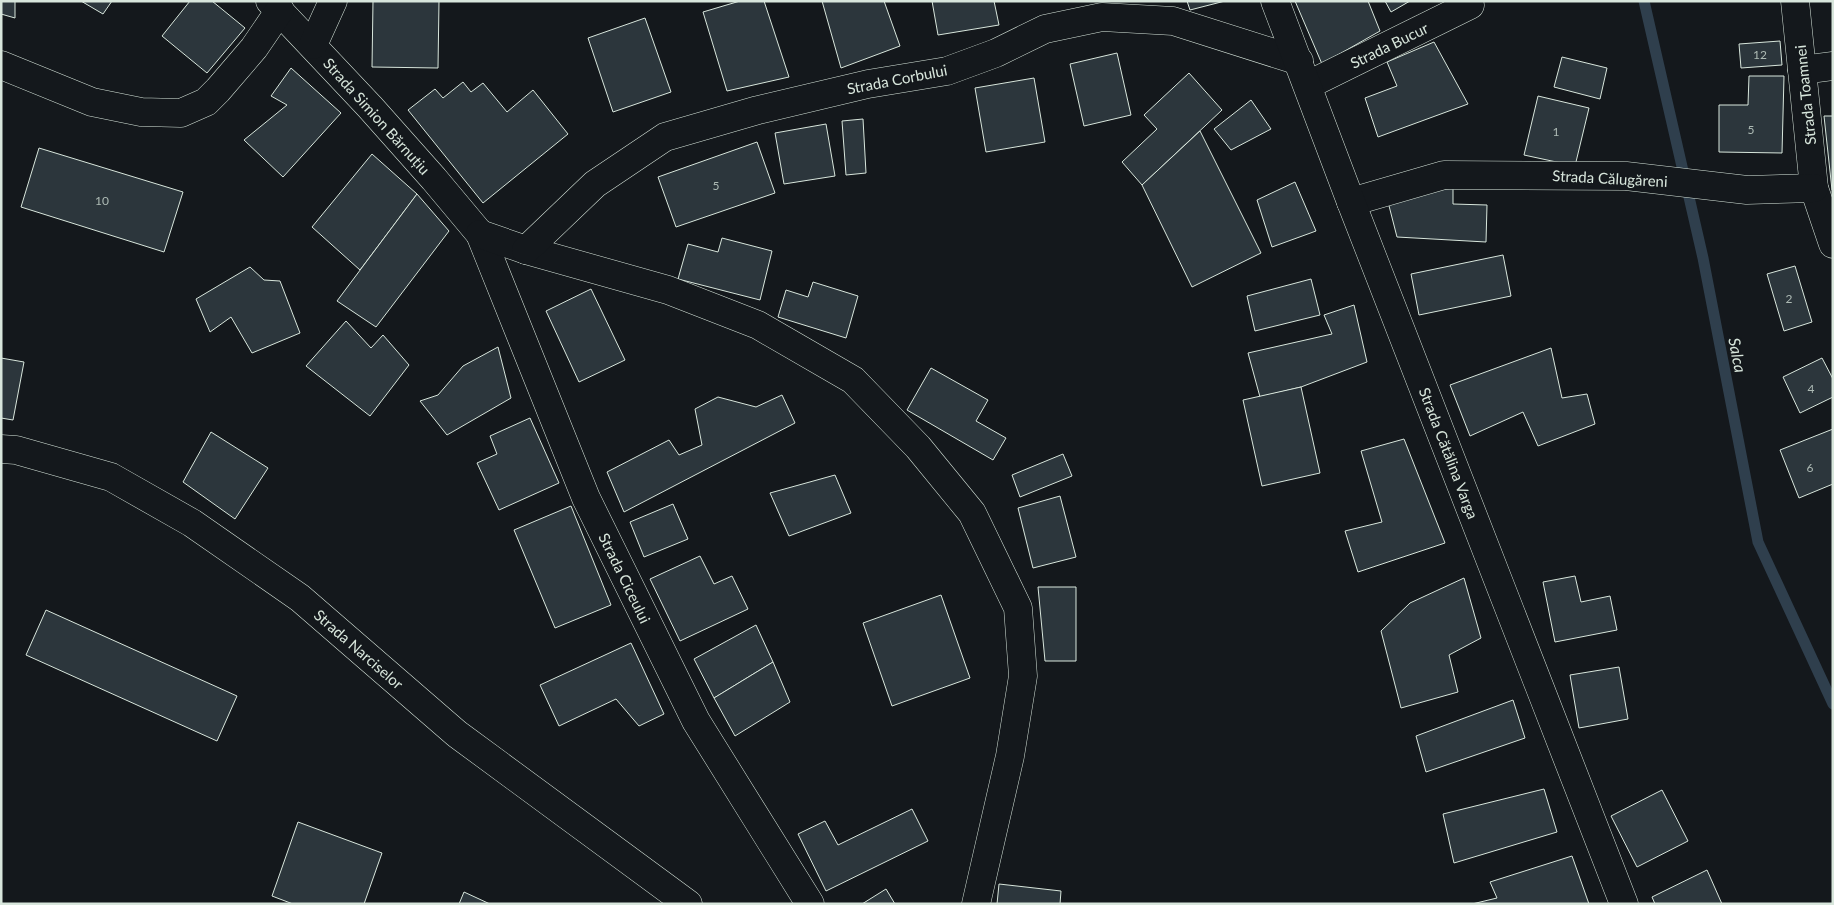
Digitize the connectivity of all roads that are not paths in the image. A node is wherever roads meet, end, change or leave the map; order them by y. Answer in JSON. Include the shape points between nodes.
{"nodes":[{"id":1,"x":333,"y":1,"type":"edge"},
{"id":2,"x":1275,"y":1,"type":"edge"},
{"id":3,"x":1795,"y":1,"type":"edge"},
{"id":4,"x":1470,"y":5,"type":"dead end"},
{"id":5,"x":275,"y":6,"type":"edge"},
{"id":6,"x":313,"y":45,"type":"junction"},
{"id":7,"x":1,"y":65,"type":"edge"},
{"id":8,"x":1833,"y":66,"type":"edge"},
{"id":9,"x":1802,"y":70,"type":"junction"},
{"id":10,"x":1303,"y":73,"type":"junction"},
{"id":11,"x":1814,"y":188,"type":"junction"},
{"id":12,"x":1351,"y":202,"type":"junction"},
{"id":13,"x":480,"y":234,"type":"junction"},
{"id":14,"x":1833,"y":244,"type":"edge"},
{"id":15,"x":526,"y":250,"type":"junction"},
{"id":16,"x":1,"y":449,"type":"edge"},
{"id":17,"x":688,"y":904,"type":"edge"},
{"id":18,"x":810,"y":904,"type":"edge"},
{"id":19,"x":976,"y":904,"type":"edge"},
{"id":20,"x":1624,"y":904,"type":"edge"}],
"edges":[{"from":1,"to":6,"type":"street"},
{"from":2,"to":10,"type":"street","name":"Strada Cătălina Varga"},
{"from":3,"to":9,"type":"street","name":"Strada Toamnei"},
{"from":4,"to":10,"type":"street","name":"Strada Bucur"},
{"from":5,"to":6,"type":"street","name":"Strada Simion Bărnuțiu"},
{"from":5,"to":7,"type":"street","via":[[254,48],[218,90],[206,102],[181,113],[141,112],[92,102]]},
{"from":6,"to":13,"type":"street","name":"Strada Simion Bărnuțiu"},
{"from":8,"to":9,"type":"street"},
{"from":9,"to":11,"type":"street","name":"Strada Toamnei"},
{"from":10,"to":12,"type":"street","name":"Strada Cătălina Varga"},
{"from":10,"to":15,"type":"street","name":"Strada Corbului","via":[[1173,21],[1102,17],[1045,29],[996,53],[947,71],[868,84],[758,110],[665,137],[595,184]]},
{"from":11,"to":12,"type":"street","name":"Strada Călugăreni","via":[[1747,190],[1626,176],[1444,175]]},
{"from":11,"to":14,"type":"street"},
{"from":12,"to":20,"type":"street","name":"Strada Cătălina Varga"},
{"from":13,"to":15,"type":"street"},
{"from":13,"to":18,"type":"street","name":"Strada Ciceului","via":[[586,498],[696,721]]},
{"from":15,"to":19,"type":"street","via":[[668,290],[758,324],[854,380],[918,447],[972,514],[1018,608],[1023,676],[1010,756]]},
{"from":16,"to":17,"type":"street","name":"Strada Narciselor","via":[[16,450],[111,478],[192,524],[300,598],[457,734]]}]}
